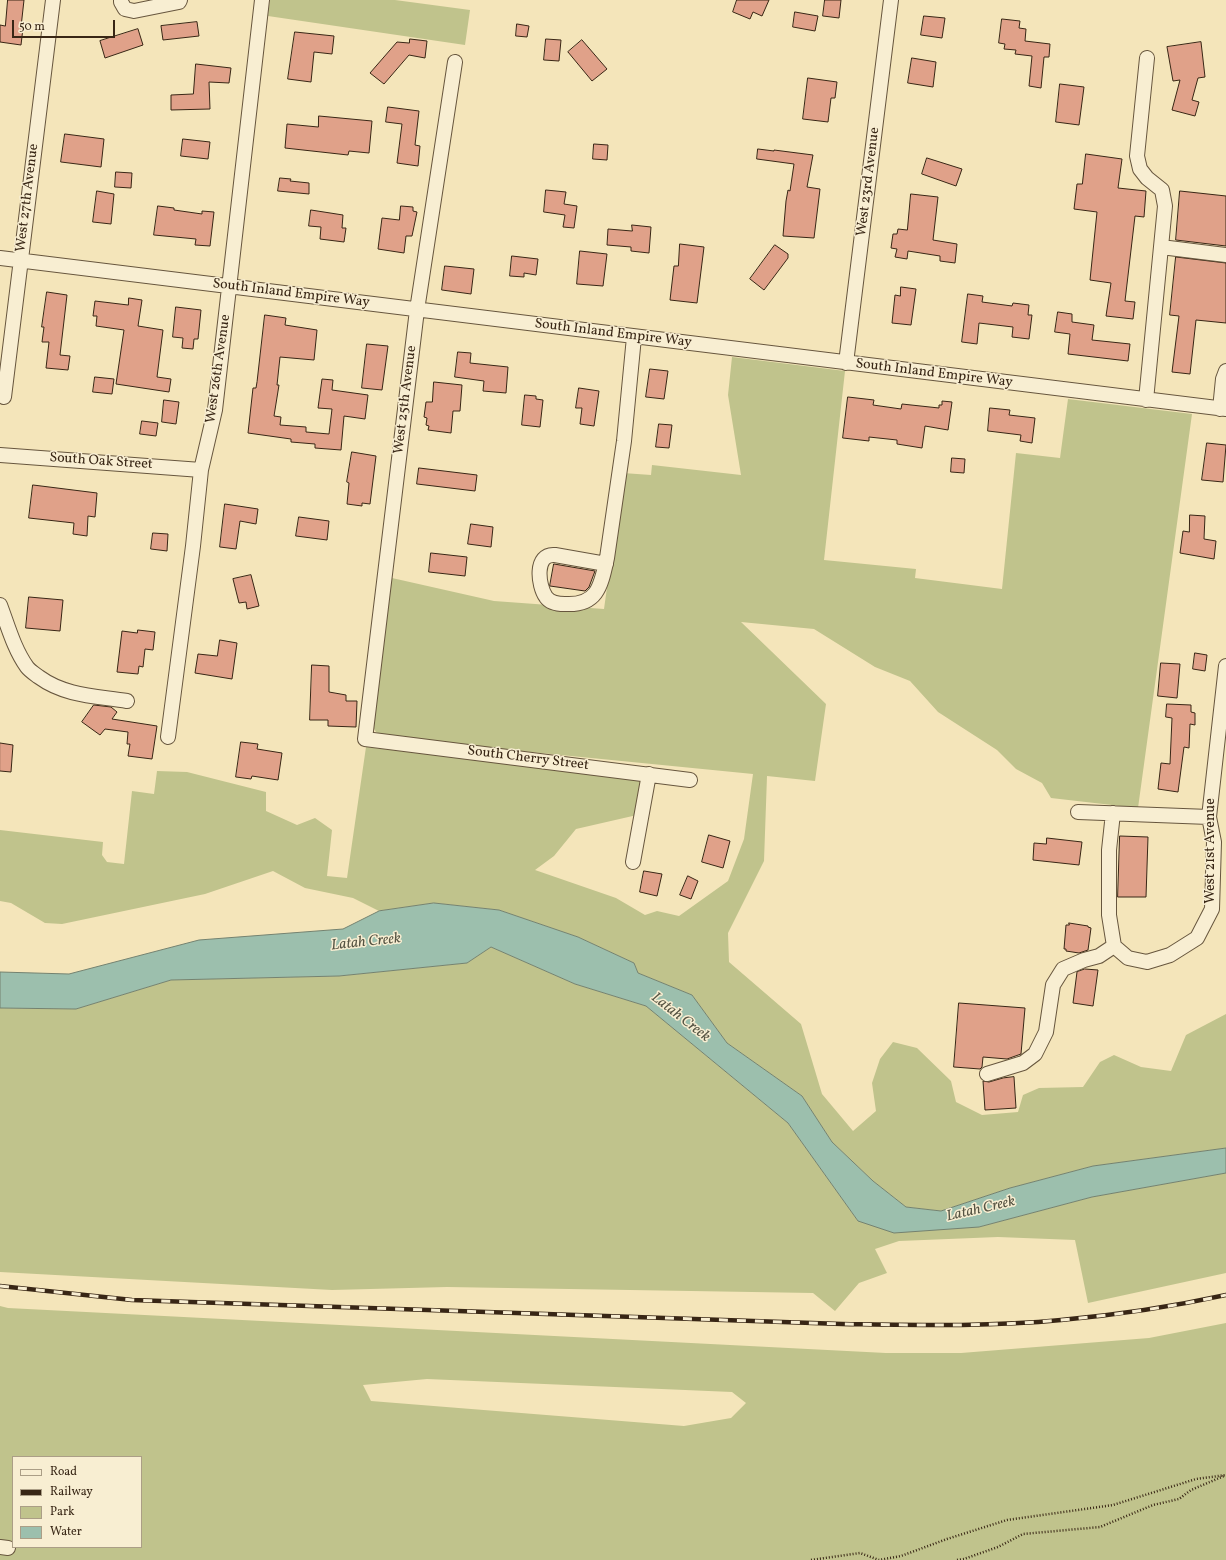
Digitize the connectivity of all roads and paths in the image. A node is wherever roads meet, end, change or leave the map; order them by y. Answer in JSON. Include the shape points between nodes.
{"nodes":[{"id":1,"x":53,"y":0,"type":"edge"},
{"id":2,"x":121,"y":0,"type":"edge"},
{"id":3,"x":180,"y":0,"type":"edge"},
{"id":4,"x":262,"y":0,"type":"edge"},
{"id":5,"x":891,"y":0,"type":"edge"},
{"id":6,"x":1147,"y":58,"type":"dead end"},
{"id":7,"x":455,"y":62,"type":"dead end"},
{"id":8,"x":1161,"y":247,"type":"junction"},
{"id":9,"x":1226,"y":255,"type":"edge"},
{"id":10,"x":0,"y":258,"type":"edge"},
{"id":11,"x":20,"y":260,"type":"junction"},
{"id":12,"x":230,"y":286,"type":"junction"},
{"id":13,"x":417,"y":310,"type":"junction"},
{"id":14,"x":634,"y":337,"type":"junction"},
{"id":15,"x":846,"y":363,"type":"junction"},
{"id":16,"x":1226,"y":371,"type":"edge"},
{"id":17,"x":4,"y":397,"type":"dead end"},
{"id":18,"x":1146,"y":400,"type":"junction"},
{"id":19,"x":1223,"y":409,"type":"edge"},
{"id":20,"x":0,"y":455,"type":"edge"},
{"id":21,"x":201,"y":470,"type":"junction"},
{"id":22,"x":606,"y":564,"type":"junction"},
{"id":23,"x":0,"y":605,"type":"edge"},
{"id":24,"x":1226,"y":666,"type":"edge"},
{"id":25,"x":127,"y":701,"type":"dead end"},
{"id":26,"x":168,"y":737,"type":"dead end"},
{"id":27,"x":365,"y":739,"type":"joint"},
{"id":28,"x":1221,"y":763,"type":"edge"},
{"id":29,"x":648,"y":774,"type":"junction"},
{"id":30,"x":690,"y":780,"type":"dead end"},
{"id":31,"x":1078,"y":812,"type":"dead end"},
{"id":32,"x":1113,"y":813,"type":"junction"},
{"id":33,"x":1209,"y":817,"type":"junction"},
{"id":34,"x":633,"y":862,"type":"dead end"},
{"id":35,"x":1114,"y":946,"type":"junction"},
{"id":36,"x":987,"y":1074,"type":"dead end"},
{"id":37,"x":1226,"y":1475,"type":"edge"},
{"id":38,"x":811,"y":1560,"type":"edge"},
{"id":39,"x":957,"y":1560,"type":"edge"}],
"edges":[{"from":1,"to":11,"type":"street","name":"West 27th Avenue"},
{"from":2,"to":3,"type":"street","via":[[125,9],[134,11]]},
{"from":4,"to":12,"type":"street","name":"West 26th Avenue"},
{"from":5,"to":15,"type":"street","name":"West 23rd Avenue"},
{"from":6,"to":8,"type":"street","via":[[1137,156],[1140,169],[1162,190],[1165,206]]},
{"from":7,"to":13,"type":"street","name":"West 25th Avenue"},
{"from":8,"to":9,"type":"street"},
{"from":8,"to":18,"type":"street"},
{"from":10,"to":11,"type":"street","name":"South Inland Empire Way"},
{"from":11,"to":12,"type":"street","name":"South Inland Empire Way"},
{"from":11,"to":17,"type":"street","name":"West 27th Avenue"},
{"from":12,"to":13,"type":"street","name":"South Inland Empire Way"},
{"from":12,"to":21,"type":"street","name":"West 26th Avenue","via":[[215,410]]},
{"from":13,"to":14,"type":"street","name":"South Inland Empire Way"},
{"from":13,"to":27,"type":"street","name":"West 25th Avenue"},
{"from":14,"to":15,"type":"street","name":"South Inland Empire Way"},
{"from":14,"to":22,"type":"street","via":[[624,441]]},
{"from":15,"to":18,"type":"street","name":"South Inland Empire Way"},
{"from":16,"to":19,"type":"street","via":[[1222,379]]},
{"from":18,"to":19,"type":"street","name":"South Inland Empire Way"},
{"from":20,"to":21,"type":"street","name":"South Oak Street"},
{"from":21,"to":26,"type":"street","name":"West 26th Avenue"},
{"from":22,"to":22,"type":"street","via":[[600,587],[588,601],[574,605],[558,604],[550,601],[542,591],[540,569],[548,556]]},
{"from":23,"to":25,"type":"street","via":[[17,650],[30,670],[43,680],[79,695]]},
{"from":24,"to":28,"type":"street","name":"West 21st Avenue"},
{"from":27,"to":29,"type":"street","name":"South Cherry Street"},
{"from":28,"to":33,"type":"street","name":"West 21st Avenue"},
{"from":29,"to":30,"type":"street","name":"South Cherry Street"},
{"from":29,"to":34,"type":"street"},
{"from":31,"to":32,"type":"street"},
{"from":32,"to":33,"type":"street"},
{"from":32,"to":35,"type":"street","via":[[1109,850],[1110,914]]},
{"from":33,"to":35,"type":"street","name":"West 21st Avenue","via":[[1214,842],[1212,909],[1197,938],[1170,955],[1147,962],[1128,958]]},
{"from":35,"to":36,"type":"street","via":[[1099,956],[1063,969],[1053,985],[1046,1032],[1035,1054],[1023,1063]]},
{"from":37,"to":38,"type":"path","via":[[1196,1479],[1113,1505],[1008,1520],[901,1556],[879,1560],[860,1553]]},
{"from":37,"to":39,"type":"path","via":[[1191,1490],[1179,1499],[1153,1505],[1100,1527],[1022,1534],[998,1546]]}]}
